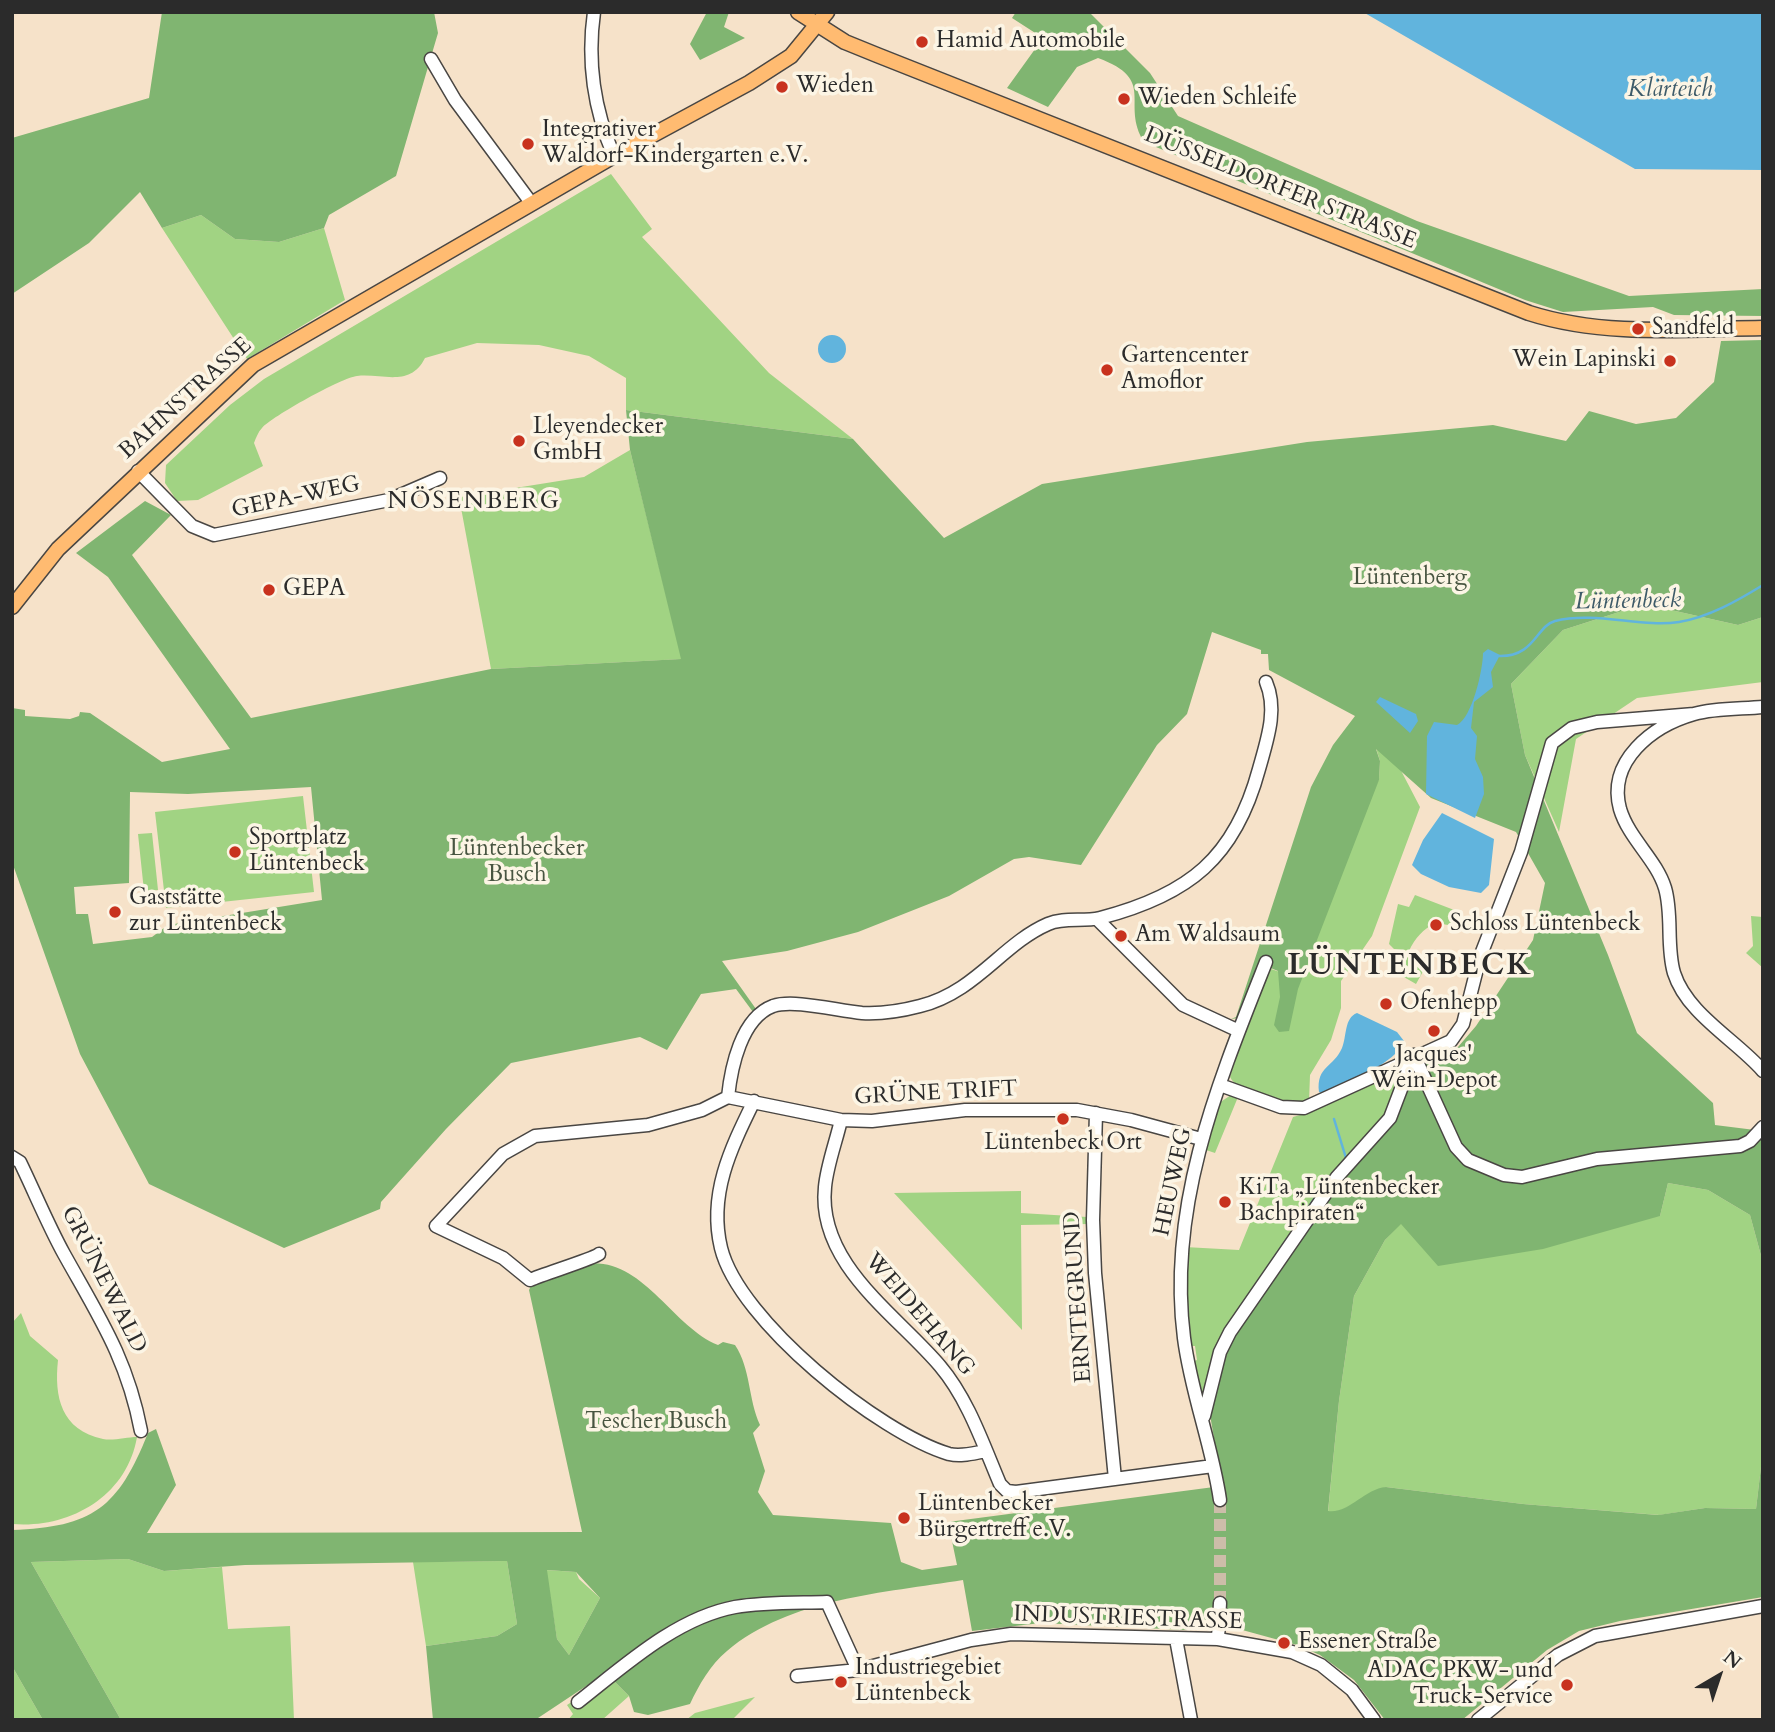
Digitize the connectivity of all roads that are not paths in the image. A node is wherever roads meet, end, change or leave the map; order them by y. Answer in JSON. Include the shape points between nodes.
{"nodes":[{"id":1,"x":594,"y":12,"type":"edge"},
{"id":2,"x":798,"y":12,"type":"edge"},
{"id":3,"x":827,"y":12,"type":"edge"},
{"id":4,"x":818,"y":26,"type":"junction"},
{"id":5,"x":431,"y":59,"type":"dead end"},
{"id":6,"x":614,"y":156,"type":"junction"},
{"id":7,"x":532,"y":204,"type":"junction"},
{"id":8,"x":1763,"y":328,"type":"edge"},
{"id":9,"x":138,"y":471,"type":"junction"},
{"id":10,"x":440,"y":478,"type":"dead end"},
{"id":11,"x":12,"y":607,"type":"edge"},
{"id":12,"x":1266,"y":682,"type":"dead end"},
{"id":13,"x":1763,"y":707,"type":"edge"},
{"id":14,"x":1694,"y":714,"type":"junction"},
{"id":15,"x":1097,"y":919,"type":"junction"},
{"id":16,"x":1266,"y":962,"type":"dead end"},
{"id":17,"x":1239,"y":1031,"type":"junction"},
{"id":18,"x":1414,"y":1055,"type":"junction"},
{"id":19,"x":1763,"y":1071,"type":"edge"},
{"id":20,"x":1220,"y":1085,"type":"junction"},
{"id":21,"x":728,"y":1097,"type":"junction"},
{"id":22,"x":754,"y":1101,"type":"junction"},
{"id":23,"x":1096,"y":1113,"type":"junction"},
{"id":24,"x":841,"y":1120,"type":"junction"},
{"id":25,"x":1763,"y":1127,"type":"edge"},
{"id":26,"x":1201,"y":1139,"type":"junction"},
{"id":27,"x":12,"y":1157,"type":"edge"},
{"id":28,"x":599,"y":1254,"type":"dead end"},
{"id":29,"x":1203,"y":1420,"type":"junction"},
{"id":30,"x":141,"y":1431,"type":"dead end"},
{"id":31,"x":986,"y":1451,"type":"junction"},
{"id":32,"x":1213,"y":1466,"type":"junction"},
{"id":33,"x":1115,"y":1479,"type":"junction"},
{"id":34,"x":1220,"y":1500,"type":"tunnel mouth"},
{"id":35,"x":1220,"y":1603,"type":"tunnel mouth"},
{"id":36,"x":1763,"y":1606,"type":"edge"},
{"id":37,"x":1176,"y":1639,"type":"junction"},
{"id":38,"x":1218,"y":1639,"type":"junction"},
{"id":39,"x":858,"y":1670,"type":"junction"},
{"id":40,"x":797,"y":1676,"type":"dead end"},
{"id":41,"x":578,"y":1702,"type":"dead end"},
{"id":42,"x":1191,"y":1720,"type":"edge"},
{"id":43,"x":1374,"y":1720,"type":"edge"},
{"id":44,"x":1478,"y":1720,"type":"edge"}],
"edges":[{"from":1,"to":6,"type":"street","via":[[591,64],[595,98]]},
{"from":2,"to":4,"type":"main road","name":"DÜSSELDORFER STRASSE"},
{"from":3,"to":4,"type":"main road","name":"BAHNSTRASSE"},
{"from":4,"to":6,"type":"main road","name":"BAHNSTRASSE","via":[[791,56]]},
{"from":4,"to":8,"type":"main road","name":"DÜSSELDORFER STRASSE","via":[[877,55],[1529,313],[1604,329]]},
{"from":5,"to":7,"type":"street","via":[[455,100]]},
{"from":6,"to":7,"type":"main road","name":"BAHNSTRASSE"},
{"from":7,"to":9,"type":"main road","name":"BAHNSTRASSE","via":[[253,365]]},
{"from":9,"to":10,"type":"street","name":"GEPA-WEG","via":[[192,526],[214,535],[404,496]]},
{"from":9,"to":11,"type":"main road","name":"BAHNSTRASSE","via":[[58,549]]},
{"from":12,"to":15,"type":"street","via":[[1272,697],[1269,733],[1249,804],[1227,845],[1175,892]]},
{"from":13,"to":14,"type":"street"},
{"from":14,"to":18,"type":"street","via":[[1597,722],[1556,738],[1546,756],[1521,852],[1480,957],[1459,1032],[1445,1045]]},
{"from":14,"to":19,"type":"street","via":[[1636,747],[1622,769],[1620,810],[1665,889],[1671,959],[1681,988]]},
{"from":15,"to":17,"type":"street","via":[[1183,1004]]},
{"from":15,"to":21,"type":"street","via":[[1050,923],[969,984],[922,1006],[864,1013],[773,1006],[752,1022],[745,1035],[730,1074]]},
{"from":16,"to":17,"type":"street","name":"HEUWEG"},
{"from":17,"to":20,"type":"street","name":"HEUWEG"},
{"from":18,"to":20,"type":"street","via":[[1304,1108],[1281,1107]]},
{"from":18,"to":25,"type":"street","via":[[1456,1147],[1468,1160],[1504,1175],[1522,1177],[1597,1159],[1740,1146]]},
{"from":18,"to":29,"type":"street","via":[[1390,1118],[1337,1177],[1230,1332],[1220,1352]]},
{"from":20,"to":26,"type":"street","name":"HEUWEG"},
{"from":21,"to":22,"type":"street","name":"GRÜNE TRIFT"},
{"from":21,"to":28,"type":"street","via":[[702,1110],[648,1125],[536,1136],[503,1154],[436,1226],[503,1258],[530,1280]]},
{"from":22,"to":24,"type":"street","name":"GRÜNE TRIFT"},
{"from":22,"to":31,"type":"street","via":[[728,1153],[718,1191],[721,1249],[734,1279],[768,1324],[861,1406],[918,1442],[951,1454]]},
{"from":23,"to":24,"type":"street","name":"GRÜNE TRIFT","via":[[993,1109]]},
{"from":23,"to":26,"type":"street","name":"GRÜNE TRIFT"},
{"from":23,"to":33,"type":"street","name":"ERNTEGRUND","via":[[1095,1273]]},
{"from":24,"to":31,"type":"street","name":"WEIDEHANG","via":[[825,1188],[827,1218],[841,1255],[866,1292],[940,1366],[964,1401]]},
{"from":26,"to":29,"type":"street","name":"HEUWEG","via":[[1186,1203],[1180,1264],[1184,1340]]},
{"from":27,"to":30,"type":"street","name":"GRÜNEWALD","via":[[20,1162],[63,1252],[116,1345],[134,1391]]},
{"from":29,"to":32,"type":"street","name":"HEUWEG"},
{"from":31,"to":33,"type":"street","name":"WEIDEHANG","via":[[1007,1491]]},
{"from":32,"to":33,"type":"street","name":"WEIDEHANG"},
{"from":32,"to":34,"type":"street","name":"HEUWEG"},
{"from":35,"to":38,"type":"street"},
{"from":36,"to":44,"type":"street","via":[[1595,1636],[1558,1654]]},
{"from":37,"to":38,"type":"street","name":"INDUSTRIESTRASSE"},
{"from":37,"to":39,"type":"street","name":"INDUSTRIESTRASSE","via":[[1011,1634]]},
{"from":37,"to":42,"type":"street"},
{"from":38,"to":43,"type":"street","name":"INDUSTRIESTRASSE","via":[[1292,1653],[1321,1665],[1352,1690]]},
{"from":39,"to":40,"type":"street","name":"INDUSTRIESTRASSE"},
{"from":39,"to":41,"type":"street","via":[[827,1602],[736,1607],[699,1619],[664,1638]]}]}
